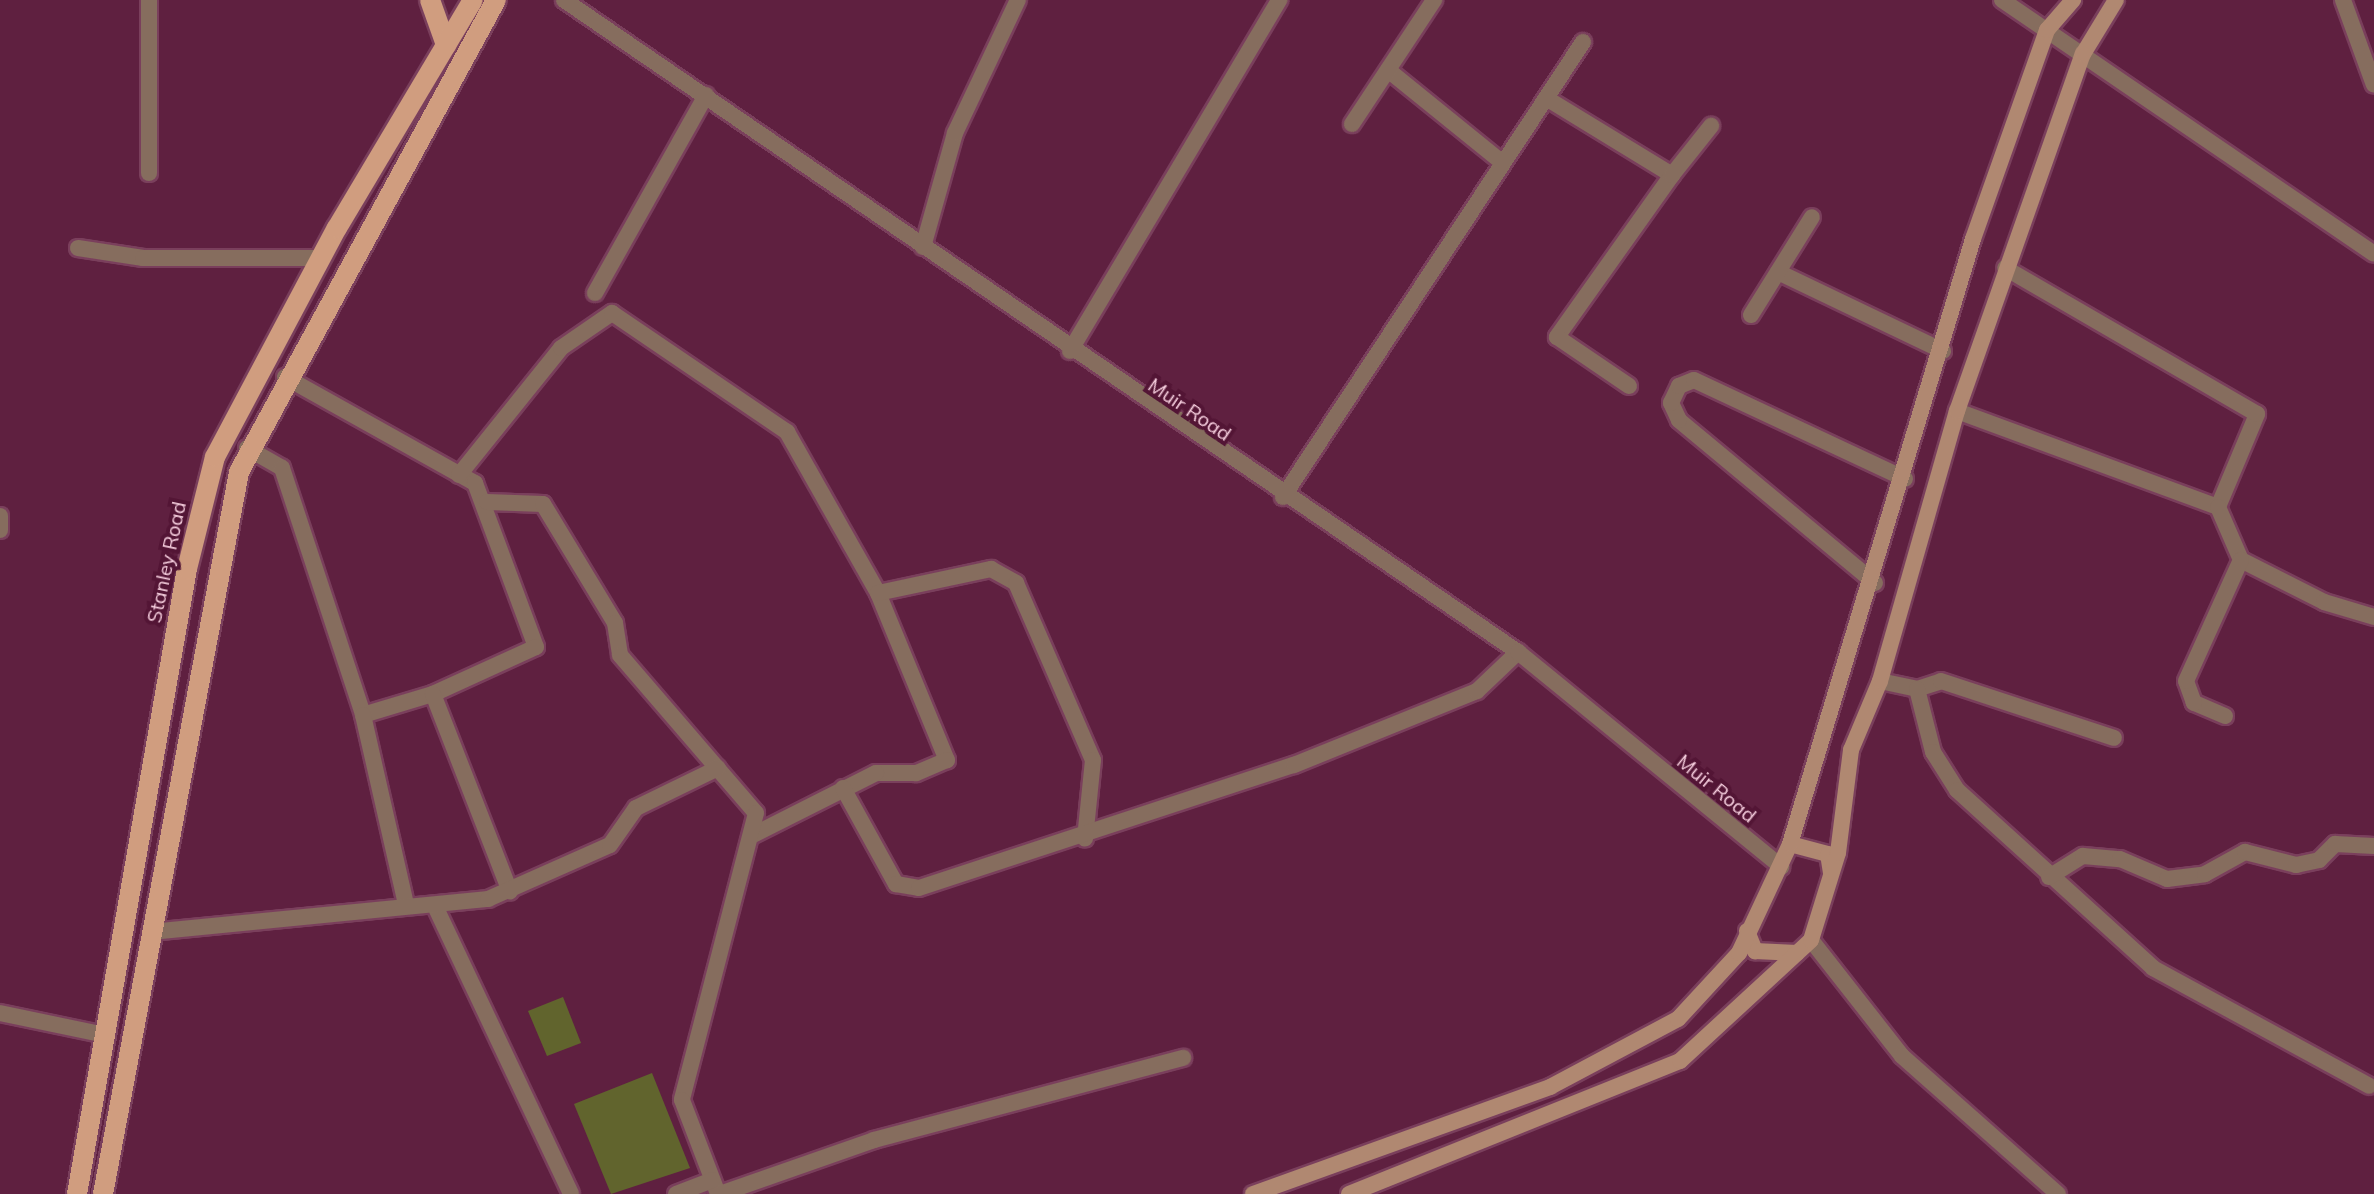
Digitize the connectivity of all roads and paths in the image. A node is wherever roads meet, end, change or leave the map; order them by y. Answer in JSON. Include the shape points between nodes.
{"nodes":[{"id":1,"x":149,"y":0,"type":"edge"},
{"id":2,"x":430,"y":0,"type":"edge"},
{"id":3,"x":473,"y":0,"type":"edge"},
{"id":4,"x":496,"y":0,"type":"edge"},
{"id":5,"x":564,"y":0,"type":"edge"},
{"id":6,"x":1018,"y":0,"type":"edge"},
{"id":7,"x":1279,"y":0,"type":"edge"},
{"id":8,"x":2002,"y":0,"type":"edge"},
{"id":9,"x":2073,"y":0,"type":"edge"},
{"id":10,"x":2116,"y":0,"type":"edge"},
{"id":11,"x":2343,"y":0,"type":"edge"},
{"id":12,"x":1431,"y":1,"type":"edge"},
{"id":13,"x":2047,"y":30,"type":"junction"},
{"id":14,"x":1583,"y":42,"type":"dead end"},
{"id":15,"x":446,"y":45,"type":"junction"},
{"id":16,"x":2083,"y":54,"type":"junction"},
{"id":17,"x":1388,"y":70,"type":"junction"},
{"id":18,"x":2374,"y":85,"type":"edge"},
{"id":19,"x":706,"y":95,"type":"junction"},
{"id":20,"x":1546,"y":98,"type":"junction"},
{"id":21,"x":1352,"y":124,"type":"dead end"},
{"id":22,"x":1711,"y":126,"type":"dead end"},
{"id":23,"x":1503,"y":163,"type":"junction"},
{"id":24,"x":149,"y":173,"type":"dead end"},
{"id":25,"x":1672,"y":175,"type":"junction"},
{"id":26,"x":1812,"y":217,"type":"dead end"},
{"id":27,"x":923,"y":247,"type":"junction"},
{"id":28,"x":78,"y":248,"type":"dead end"},
{"id":29,"x":2374,"y":254,"type":"edge"},
{"id":30,"x":320,"y":258,"type":"junction"},
{"id":31,"x":2005,"y":268,"type":"junction"},
{"id":32,"x":1778,"y":272,"type":"junction"},
{"id":33,"x":595,"y":293,"type":"dead end"},
{"id":34,"x":1751,"y":315,"type":"dead end"},
{"id":35,"x":1070,"y":351,"type":"junction"},
{"id":36,"x":1943,"y":351,"type":"junction"},
{"id":37,"x":285,"y":377,"type":"junction"},
{"id":38,"x":1629,"y":386,"type":"dead end"},
{"id":39,"x":1957,"y":411,"type":"junction"},
{"id":40,"x":247,"y":448,"type":"junction"},
{"id":41,"x":459,"y":475,"type":"junction"},
{"id":42,"x":1905,"y":479,"type":"junction"},
{"id":43,"x":1283,"y":497,"type":"junction"},
{"id":44,"x":487,"y":502,"type":"junction"},
{"id":45,"x":2218,"y":507,"type":"junction"},
{"id":46,"x":0,"y":516,"type":"edge"},
{"id":47,"x":0,"y":530,"type":"edge"},
{"id":48,"x":2241,"y":560,"type":"junction"},
{"id":49,"x":1875,"y":583,"type":"junction"},
{"id":50,"x":878,"y":593,"type":"junction"},
{"id":51,"x":2374,"y":617,"type":"edge"},
{"id":52,"x":1518,"y":652,"type":"junction"},
{"id":53,"x":1880,"y":681,"type":"junction"},
{"id":54,"x":1917,"y":689,"type":"junction"},
{"id":55,"x":433,"y":694,"type":"junction"},
{"id":56,"x":363,"y":715,"type":"junction"},
{"id":57,"x":2225,"y":716,"type":"dead end"},
{"id":58,"x":2114,"y":738,"type":"dead end"},
{"id":59,"x":718,"y":768,"type":"junction"},
{"id":60,"x":843,"y":788,"type":"junction"},
{"id":61,"x":753,"y":835,"type":"junction"},
{"id":62,"x":1085,"y":839,"type":"junction"},
{"id":63,"x":1790,"y":844,"type":"junction"},
{"id":64,"x":2374,"y":846,"type":"edge"},
{"id":65,"x":1782,"y":867,"type":"junction"},
{"id":66,"x":1832,"y":875,"type":"junction"},
{"id":67,"x":2049,"y":877,"type":"junction"},
{"id":68,"x":510,"y":892,"type":"junction"},
{"id":69,"x":406,"y":904,"type":"junction"},
{"id":70,"x":435,"y":906,"type":"junction"},
{"id":71,"x":1747,"y":931,"type":"junction"},
{"id":72,"x":151,"y":932,"type":"junction"},
{"id":73,"x":1811,"y":940,"type":"junction"},
{"id":74,"x":1797,"y":953,"type":"junction"},
{"id":75,"x":0,"y":1013,"type":"edge"},
{"id":76,"x":105,"y":1035,"type":"junction"},
{"id":77,"x":1183,"y":1058,"type":"dead end"},
{"id":78,"x":2369,"y":1086,"type":"dead end"},
{"id":79,"x":717,"y":1189,"type":"edge"},
{"id":80,"x":77,"y":1194,"type":"edge"},
{"id":81,"x":103,"y":1194,"type":"edge"},
{"id":82,"x":571,"y":1194,"type":"edge"},
{"id":83,"x":676,"y":1194,"type":"edge"},
{"id":84,"x":1253,"y":1194,"type":"edge"},
{"id":85,"x":1349,"y":1194,"type":"edge"},
{"id":86,"x":2058,"y":1194,"type":"edge"}],
"edges":[{"from":1,"to":24,"type":"street"},
{"from":2,"to":15,"type":"main road"},
{"from":3,"to":15,"type":"main road","name":"Stanley Road"},
{"from":4,"to":37,"type":"main road"},
{"from":5,"to":19,"type":"street","name":"Muir Road"},
{"from":6,"to":27,"type":"street","via":[[955,133]]},
{"from":7,"to":35,"type":"street"},
{"from":8,"to":13,"type":"street"},
{"from":9,"to":13,"type":"main road"},
{"from":10,"to":16,"type":"main road"},
{"from":11,"to":18,"type":"street"},
{"from":12,"to":17,"type":"street"},
{"from":13,"to":16,"type":"street"},
{"from":13,"to":36,"type":"main road"},
{"from":14,"to":20,"type":"street"},
{"from":15,"to":30,"type":"main road","name":"Stanley Road"},
{"from":16,"to":29,"type":"street"},
{"from":16,"to":31,"type":"main road"},
{"from":17,"to":21,"type":"street"},
{"from":17,"to":23,"type":"street"},
{"from":19,"to":27,"type":"street","name":"Muir Road"},
{"from":19,"to":33,"type":"street"},
{"from":20,"to":23,"type":"street"},
{"from":20,"to":25,"type":"street"},
{"from":22,"to":25,"type":"street"},
{"from":23,"to":43,"type":"street"},
{"from":25,"to":38,"type":"street","via":[[1557,337]]},
{"from":26,"to":32,"type":"street"},
{"from":27,"to":35,"type":"street","name":"Muir Road"},
{"from":28,"to":30,"type":"street","via":[[143,258]]},
{"from":30,"to":76,"type":"main road","name":"Stanley Road","via":[[227,428],[199,511]]},
{"from":31,"to":39,"type":"main road"},
{"from":31,"to":45,"type":"street","via":[[2257,414]]},
{"from":32,"to":34,"type":"street"},
{"from":32,"to":36,"type":"street"},
{"from":35,"to":43,"type":"street","name":"Muir Road"},
{"from":36,"to":42,"type":"main road"},
{"from":37,"to":40,"type":"main road"},
{"from":37,"to":41,"type":"street"},
{"from":39,"to":45,"type":"street"},
{"from":39,"to":53,"type":"main road"},
{"from":40,"to":56,"type":"street","via":[[282,468]]},
{"from":40,"to":72,"type":"main road","via":[[219,554]]},
{"from":41,"to":44,"type":"street"},
{"from":41,"to":50,"type":"street","via":[[561,348],[612,313],[787,432]]},
{"from":42,"to":49,"type":"main road"},
{"from":42,"to":49,"type":"street","via":[[1694,380],[1679,386],[1671,403],[1679,420]]},
{"from":43,"to":52,"type":"street","name":"Muir Road"},
{"from":44,"to":55,"type":"street","via":[[536,647]]},
{"from":44,"to":59,"type":"street","via":[[543,504],[615,623],[620,655]]},
{"from":45,"to":48,"type":"street"},
{"from":46,"to":47,"type":"street"},
{"from":48,"to":51,"type":"street","via":[[2324,602]]},
{"from":48,"to":57,"type":"street","via":[[2186,681],[2194,703]]},
{"from":49,"to":63,"type":"main road"},
{"from":50,"to":60,"type":"street","via":[[947,760],[916,773],[876,773]]},
{"from":50,"to":62,"type":"street","via":[[991,569],[1016,583],[1093,760]]},
{"from":52,"to":62,"type":"street","via":[[1477,691]]},
{"from":52,"to":65,"type":"street","name":"Muir Road"},
{"from":53,"to":54,"type":"street"},
{"from":53,"to":66,"type":"main road","via":[[1851,750]]},
{"from":54,"to":58,"type":"street","via":[[1941,681],[1982,691]]},
{"from":54,"to":67,"type":"street","via":[[1933,752],[1957,790]]},
{"from":55,"to":56,"type":"street"},
{"from":55,"to":68,"type":"street"},
{"from":56,"to":69,"type":"street"},
{"from":59,"to":61,"type":"street","via":[[756,813]]},
{"from":59,"to":68,"type":"street","via":[[636,808],[610,845]]},
{"from":60,"to":61,"type":"street"},
{"from":60,"to":62,"type":"street","via":[[881,860],[906,890]]},
{"from":61,"to":79,"type":"street","via":[[738,863],[682,1100]]},
{"from":63,"to":65,"type":"main road"},
{"from":63,"to":66,"type":"main road","via":[[1828,854]]},
{"from":64,"to":67,"type":"street","via":[[2335,844],[2319,860],[2296,865],[2245,852],[2205,874],[2167,879],[2120,859],[2083,856]]},
{"from":65,"to":71,"type":"main road"},
{"from":66,"to":73,"type":"main road"},
{"from":67,"to":78,"type":"street","via":[[2153,968]]},
{"from":68,"to":70,"type":"street"},
{"from":69,"to":70,"type":"street"},
{"from":69,"to":72,"type":"street"},
{"from":70,"to":82,"type":"street"},
{"from":71,"to":74,"type":"main road","via":[[1755,951]]},
{"from":71,"to":84,"type":"main road","via":[[1739,953],[1678,1019],[1550,1087]]},
{"from":72,"to":81,"type":"main road"},
{"from":73,"to":74,"type":"main road"},
{"from":73,"to":86,"type":"street","via":[[1902,1056]]},
{"from":74,"to":85,"type":"main road","via":[[1680,1061]]},
{"from":75,"to":76,"type":"street"},
{"from":76,"to":80,"type":"main road","name":"Stanley Road"},
{"from":77,"to":79,"type":"street","via":[[874,1140]]},
{"from":79,"to":83,"type":"street"}]}
